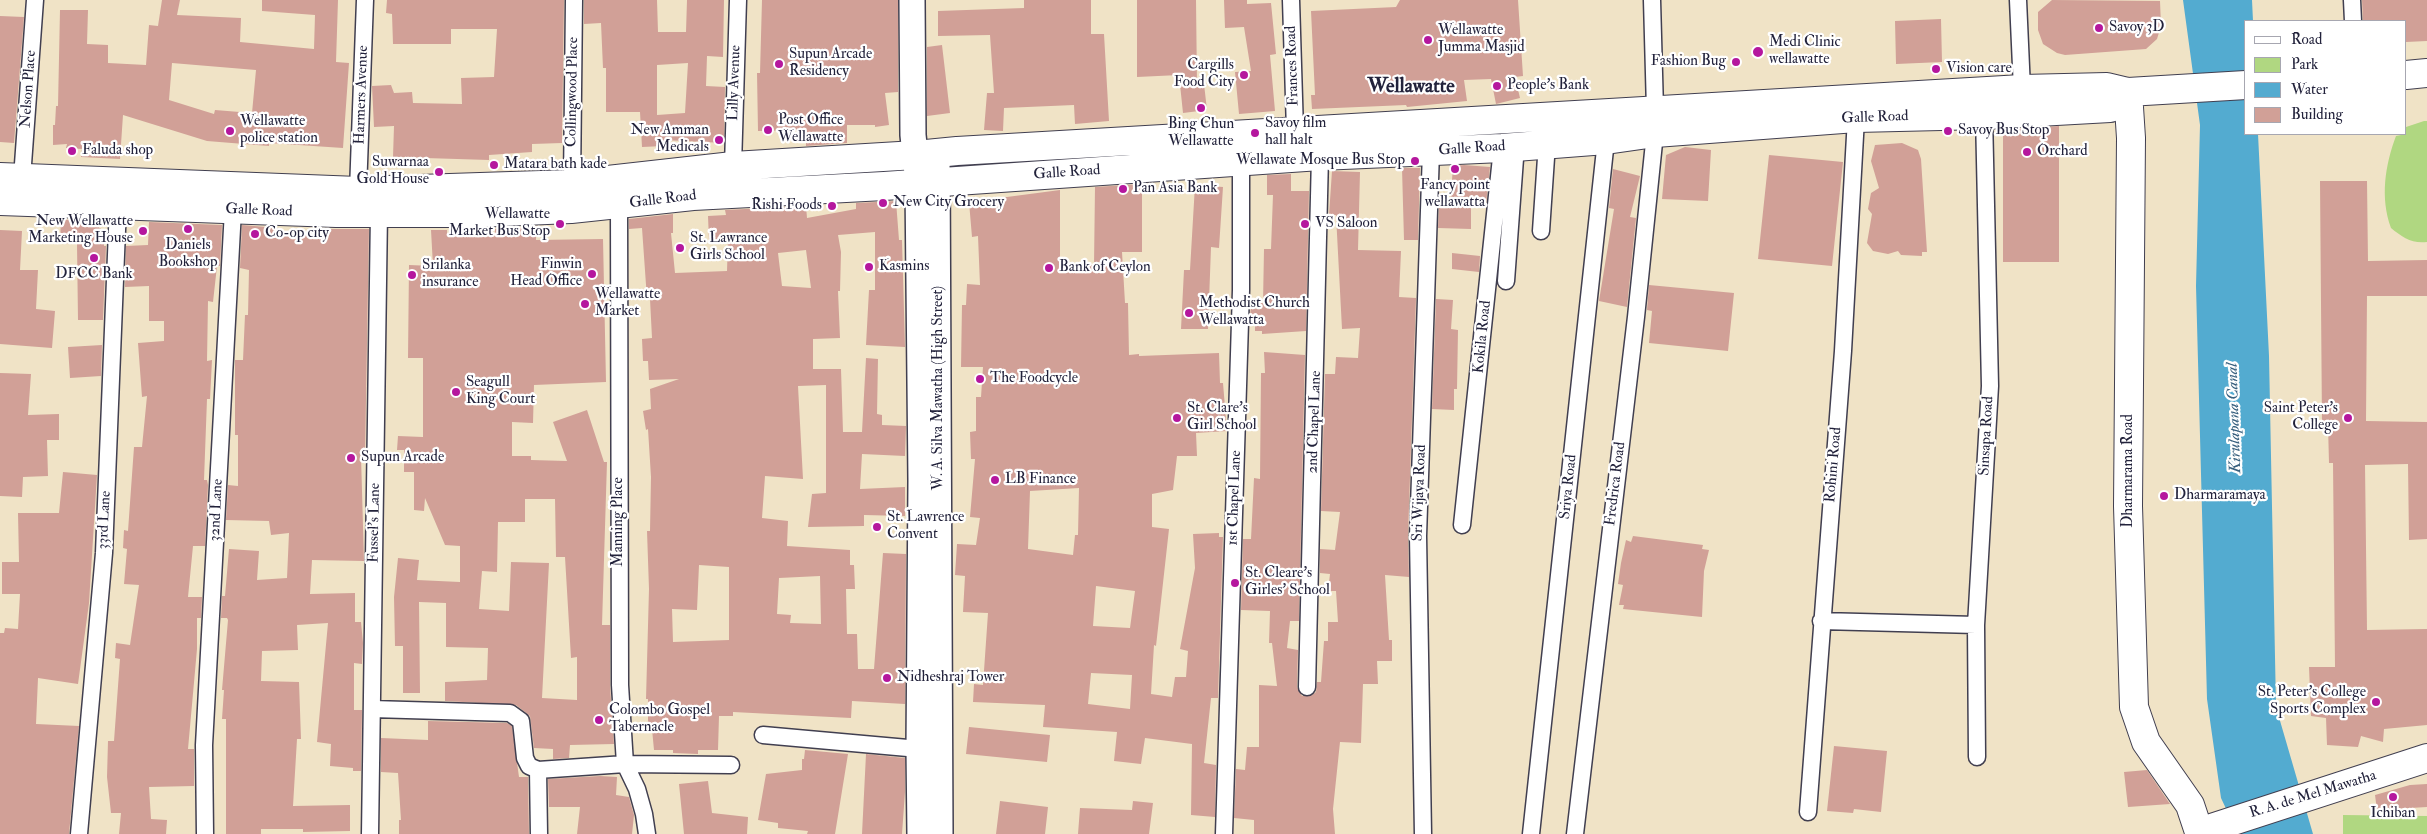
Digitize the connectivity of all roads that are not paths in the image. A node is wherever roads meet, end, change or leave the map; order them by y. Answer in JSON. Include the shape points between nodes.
{"nodes":[{"id":1,"x":35,"y":0,"type":"edge"},
{"id":2,"x":365,"y":0,"type":"edge"},
{"id":3,"x":574,"y":0,"type":"edge"},
{"id":4,"x":738,"y":0,"type":"edge"},
{"id":5,"x":912,"y":0,"type":"edge"},
{"id":6,"x":1291,"y":0,"type":"edge"},
{"id":7,"x":1652,"y":0,"type":"edge"},
{"id":8,"x":2018,"y":0,"type":"edge"},
{"id":9,"x":2352,"y":0,"type":"edge"},
{"id":10,"x":2353,"y":20,"type":"edge"},
{"id":11,"x":2427,"y":73,"type":"edge"},
{"id":12,"x":2407,"y":75,"type":"edge"},
{"id":13,"x":2244,"y":85,"type":"edge"},
{"id":14,"x":2022,"y":89,"type":"junction"},
{"id":15,"x":2128,"y":92,"type":"junction"},
{"id":16,"x":1780,"y":113,"type":"junction"},
{"id":17,"x":1984,"y":115,"type":"junction"},
{"id":18,"x":1856,"y":118,"type":"junction"},
{"id":19,"x":1655,"y":121,"type":"junction"},
{"id":20,"x":1295,"y":131,"type":"junction"},
{"id":21,"x":1606,"y":140,"type":"junction"},
{"id":22,"x":1547,"y":143,"type":"junction"},
{"id":23,"x":1509,"y":147,"type":"junction"},
{"id":24,"x":1431,"y":151,"type":"junction"},
{"id":25,"x":926,"y":154,"type":"junction"},
{"id":26,"x":1320,"y":156,"type":"junction"},
{"id":27,"x":1241,"y":162,"type":"junction"},
{"id":28,"x":733,"y":166,"type":"junction"},
{"id":29,"x":11,"y":177,"type":"edge"},
{"id":30,"x":928,"y":182,"type":"junction"},
{"id":31,"x":572,"y":184,"type":"junction"},
{"id":32,"x":358,"y":191,"type":"junction"},
{"id":33,"x":230,"y":198,"type":"junction"},
{"id":34,"x":0,"y":201,"type":"edge"},
{"id":35,"x":118,"y":205,"type":"junction"},
{"id":36,"x":619,"y":205,"type":"junction"},
{"id":37,"x":379,"y":212,"type":"junction"},
{"id":38,"x":1541,"y":231,"type":"dead end"},
{"id":39,"x":1506,"y":281,"type":"dead end"},
{"id":40,"x":1462,"y":525,"type":"dead end"},
{"id":41,"x":1821,"y":621,"type":"junction"},
{"id":42,"x":1976,"y":625,"type":"junction"},
{"id":43,"x":1307,"y":687,"type":"dead end"},
{"id":44,"x":372,"y":709,"type":"junction"},
{"id":45,"x":763,"y":735,"type":"dead end"},
{"id":46,"x":919,"y":749,"type":"junction"},
{"id":47,"x":1977,"y":757,"type":"dead end"},
{"id":48,"x":2427,"y":758,"type":"edge"},
{"id":49,"x":625,"y":764,"type":"junction"},
{"id":50,"x":731,"y":765,"type":"dead end"},
{"id":51,"x":538,"y":770,"type":"junction"},
{"id":52,"x":1808,"y":812,"type":"dead end"},
{"id":53,"x":2199,"y":832,"type":"joint"},
{"id":54,"x":79,"y":834,"type":"edge"},
{"id":55,"x":205,"y":834,"type":"edge"},
{"id":56,"x":370,"y":834,"type":"edge"},
{"id":57,"x":539,"y":834,"type":"edge"},
{"id":58,"x":647,"y":834,"type":"edge"},
{"id":59,"x":920,"y":834,"type":"edge"},
{"id":60,"x":940,"y":834,"type":"edge"},
{"id":61,"x":1224,"y":834,"type":"edge"},
{"id":62,"x":1423,"y":834,"type":"edge"},
{"id":63,"x":1531,"y":834,"type":"edge"},
{"id":64,"x":1574,"y":834,"type":"edge"}],
"edges":[{"from":1,"to":29,"type":"street","name":"Nelson Place"},
{"from":2,"to":32,"type":"street","name":"Harmers Avenue"},
{"from":3,"to":31,"type":"street","name":"Collingwood Place"},
{"from":4,"to":28,"type":"street","name":"Lilly Avenue"},
{"from":5,"to":25,"type":"main road","via":[[913,135]]},
{"from":6,"to":20,"type":"street","name":"Frances Road"},
{"from":7,"to":19,"type":"street","name":"Fredrica Road"},
{"from":8,"to":14,"type":"street"},
{"from":9,"to":10,"type":"street"},
{"from":11,"to":12,"type":"highway"},
{"from":13,"to":15,"type":"highway","name":"Galle Road"},
{"from":14,"to":15,"type":"highway","name":"Galle Road","via":[[2107,87]]},
{"from":14,"to":16,"type":"highway","name":"Galle Road"},
{"from":15,"to":17,"type":"highway","name":"Galle Road","via":[[2110,108]]},
{"from":15,"to":53,"type":"highway","name":"Dharmarama Road","via":[[2131,156],[2128,506],[2134,707],[2146,742],[2190,805]]},
{"from":16,"to":18,"type":"highway","name":"Galle Road"},
{"from":16,"to":19,"type":"highway","name":"Galle Road"},
{"from":17,"to":18,"type":"highway","name":"Galle Road"},
{"from":17,"to":42,"type":"street","name":"Sinsapa Road","via":[[1990,386]]},
{"from":18,"to":41,"type":"street","name":"Rohini Road","via":[[1843,351]]},
{"from":19,"to":20,"type":"highway","name":"Galle Road"},
{"from":19,"to":21,"type":"highway","name":"Galle Road"},
{"from":19,"to":64,"type":"street","name":"Fredrica Road","via":[[1636,317]]},
{"from":20,"to":25,"type":"highway","name":"Galle Road"},
{"from":21,"to":22,"type":"highway","name":"Galle Road"},
{"from":21,"to":63,"type":"street","name":"Sriya Road"},
{"from":22,"to":23,"type":"highway","name":"Galle Road"},
{"from":22,"to":38,"type":"street"},
{"from":23,"to":24,"type":"highway","name":"Galle Road"},
{"from":23,"to":39,"type":"street"},
{"from":23,"to":40,"type":"street","name":"Kokila Road"},
{"from":24,"to":26,"type":"highway","name":"Galle Road"},
{"from":24,"to":62,"type":"street","name":"Sri Wijaya Road","via":[[1418,536]]},
{"from":25,"to":28,"type":"highway","name":"Galle Road"},
{"from":25,"to":30,"type":"main road"},
{"from":26,"to":27,"type":"highway","name":"Galle Road"},
{"from":26,"to":43,"type":"street","name":"2nd Chapel Lane"},
{"from":27,"to":30,"type":"highway","name":"Galle Road"},
{"from":27,"to":61,"type":"street","name":"1st Chapel Lane","via":[[1242,290]]},
{"from":28,"to":31,"type":"highway","name":"Galle Road"},
{"from":29,"to":33,"type":"highway","name":"Galle Road"},
{"from":30,"to":36,"type":"highway","name":"Galle Road","via":[[693,196]]},
{"from":30,"to":46,"type":"main road","name":"W. A. Silva Mawatha (High Street)"},
{"from":30,"to":60,"type":"main road","name":"W. A. Silva Mawatha (High Street)"},
{"from":31,"to":32,"type":"highway","name":"Galle Road"},
{"from":32,"to":33,"type":"highway","name":"Galle Road"},
{"from":33,"to":35,"type":"highway","name":"Galle Road"},
{"from":33,"to":37,"type":"highway","name":"Galle Road","via":[[336,214]]},
{"from":33,"to":55,"type":"street","name":"32nd Lane","via":[[204,744]]},
{"from":34,"to":35,"type":"highway","name":"Galle Road"},
{"from":35,"to":54,"type":"street","name":"33rd Lane","via":[[104,553]]},
{"from":36,"to":37,"type":"highway","name":"Galle Road","via":[[506,212]]},
{"from":36,"to":49,"type":"street","name":"Manning Place","via":[[620,675]]},
{"from":37,"to":44,"type":"street","name":"Fussel's Lane"},
{"from":41,"to":42,"type":"street"},
{"from":41,"to":52,"type":"street","name":"Rohini Road"},
{"from":42,"to":47,"type":"street","name":"Sinsapa Road"},
{"from":44,"to":51,"type":"street","via":[[510,713],[521,721],[525,758],[529,766]]},
{"from":44,"to":56,"type":"street","name":"Fussel's Lane"},
{"from":45,"to":46,"type":"street"},
{"from":46,"to":59,"type":"main road","name":"W. A. Silva Mawatha (High Street)"},
{"from":48,"to":53,"type":"highway","name":"R. A. de Mel Mawatha"},
{"from":49,"to":50,"type":"street"},
{"from":49,"to":51,"type":"street"},
{"from":49,"to":58,"type":"street","name":"Manning Place","via":[[637,789]]},
{"from":51,"to":57,"type":"street"}]}
